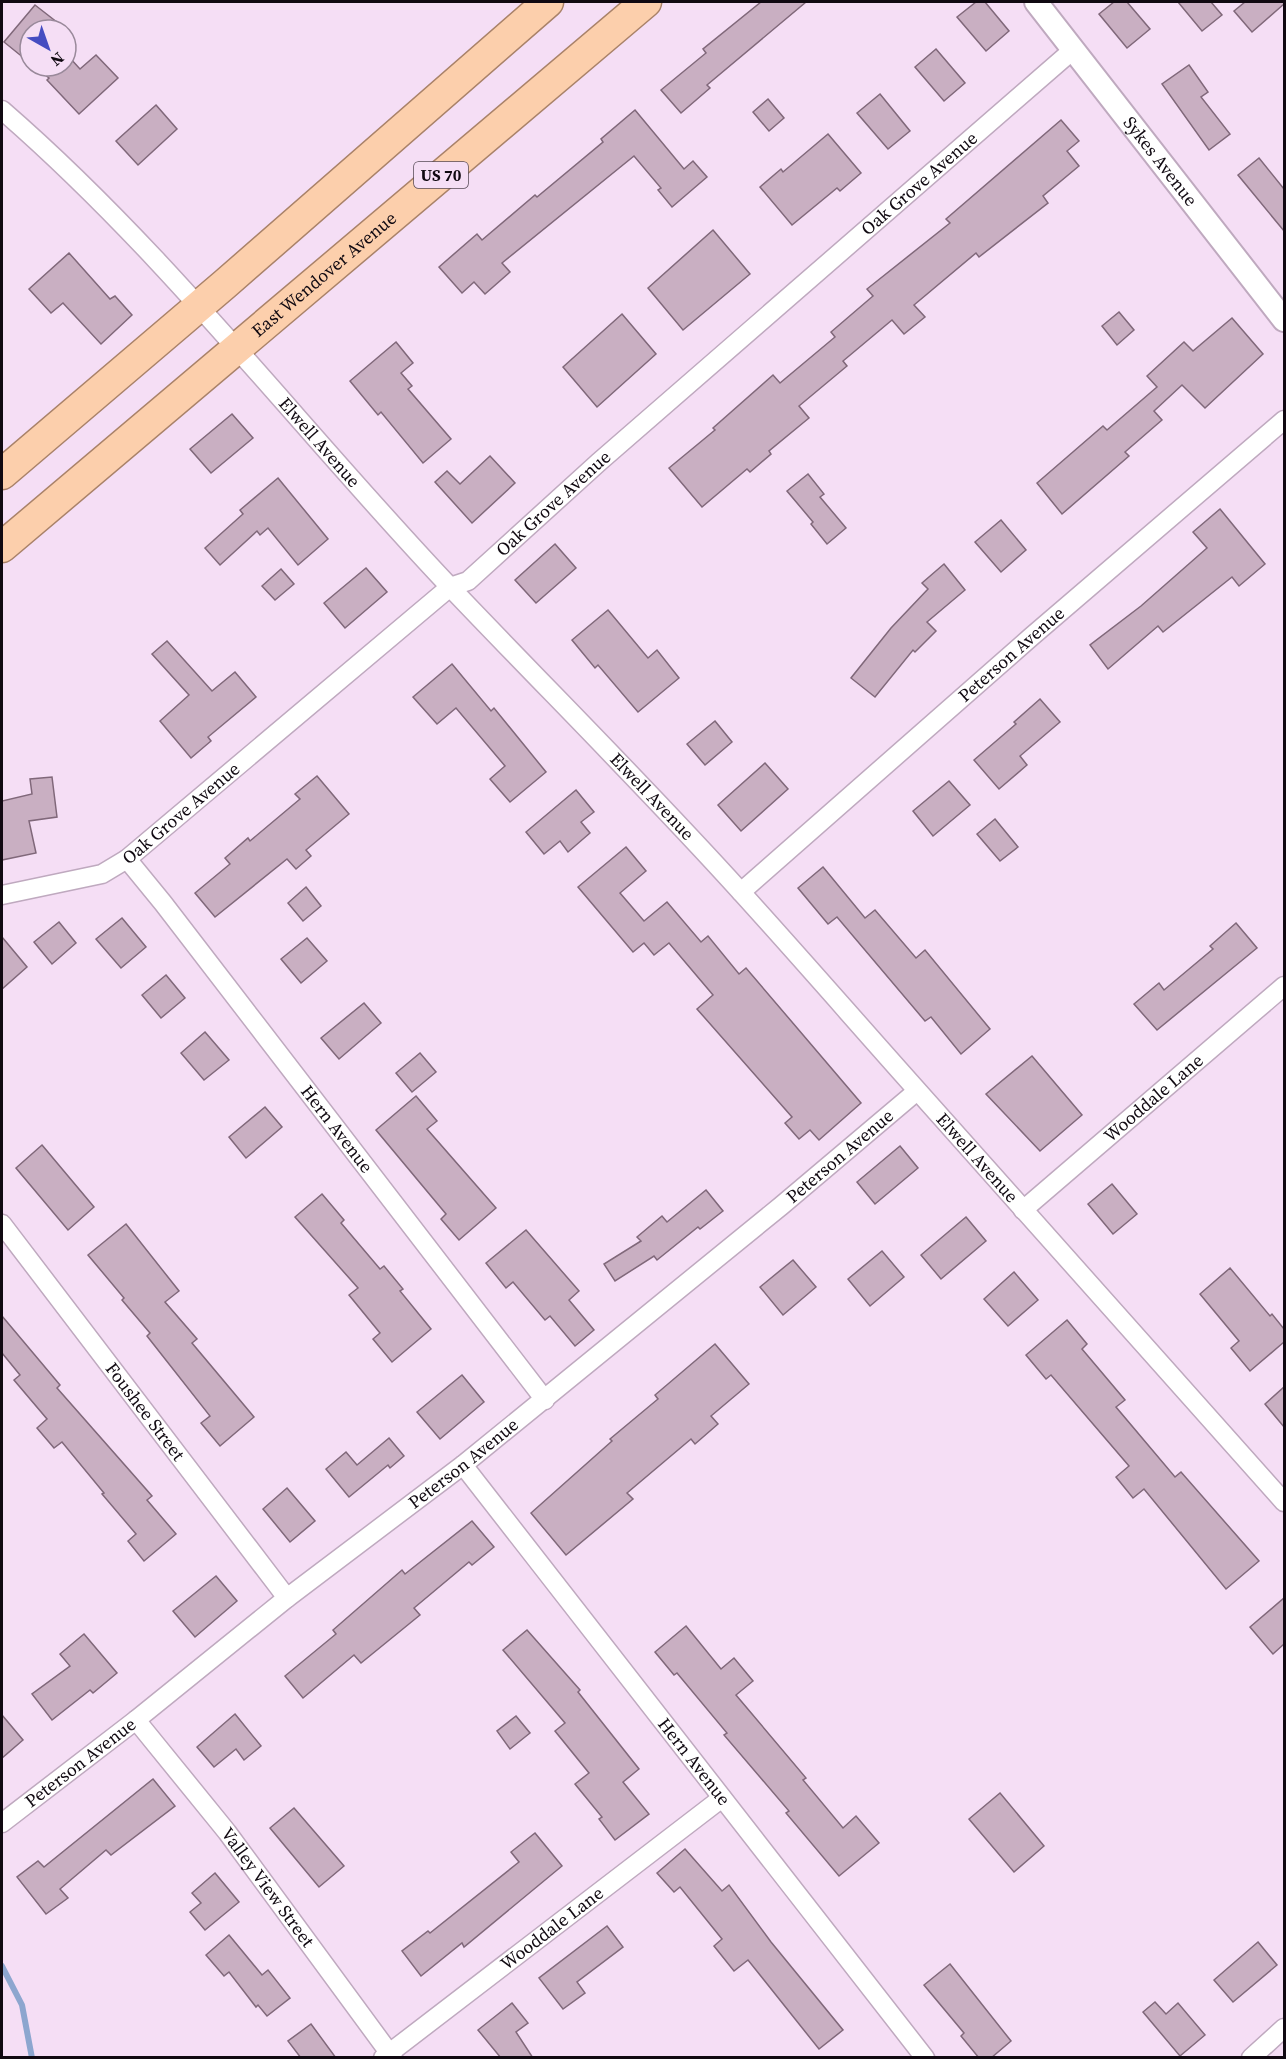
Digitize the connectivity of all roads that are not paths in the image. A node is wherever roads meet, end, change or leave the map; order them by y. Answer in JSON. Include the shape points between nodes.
{"nodes":[{"id":1,"x":548,"y":2,"type":"edge"},
{"id":2,"x":646,"y":2,"type":"edge"},
{"id":3,"x":1036,"y":2,"type":"edge"},
{"id":4,"x":1074,"y":49,"type":"junction"},
{"id":5,"x":2,"y":110,"type":"edge"},
{"id":6,"x":200,"y":306,"type":"junction"},
{"id":7,"x":1284,"y":320,"type":"edge"},
{"id":8,"x":236,"y":348,"type":"junction"},
{"id":9,"x":1284,"y":420,"type":"edge"},
{"id":10,"x":2,"y":474,"type":"edge"},
{"id":11,"x":80,"y":480,"type":"junction"},
{"id":12,"x":2,"y":547,"type":"edge"},
{"id":13,"x":2,"y":566,"type":"edge"},
{"id":14,"x":450,"y":587,"type":"junction"},
{"id":15,"x":127,"y":859,"type":"junction"},
{"id":16,"x":741,"y":892,"type":"junction"},
{"id":17,"x":2,"y":895,"type":"edge"},
{"id":18,"x":1284,"y":986,"type":"edge"},
{"id":19,"x":917,"y":1091,"type":"junction"},
{"id":20,"x":1023,"y":1210,"type":"junction"},
{"id":21,"x":2,"y":1224,"type":"edge"},
{"id":22,"x":545,"y":1400,"type":"junction"},
{"id":23,"x":463,"y":1465,"type":"junction"},
{"id":24,"x":1284,"y":1502,"type":"edge"},
{"id":25,"x":287,"y":1598,"type":"junction"},
{"id":26,"x":136,"y":1720,"type":"junction"},
{"id":27,"x":722,"y":1798,"type":"junction"},
{"id":28,"x":2,"y":1823,"type":"edge"},
{"id":29,"x":1284,"y":2028,"type":"edge"},
{"id":30,"x":388,"y":2056,"type":"edge"},
{"id":31,"x":926,"y":2058,"type":"edge"},
{"id":32,"x":1251,"y":2058,"type":"edge"}],
"edges":[{"from":1,"to":6,"type":"highway"},
{"from":2,"to":8,"type":"highway","name":"East Wendover Avenue","number":"US 70"},
{"from":3,"to":4,"type":"street","name":"Sykes Avenue"},
{"from":4,"to":7,"type":"street","name":"Sykes Avenue"},
{"from":4,"to":14,"type":"street","name":"Oak Grove Avenue","via":[[468,580]]},
{"from":5,"to":6,"type":"street","name":"Elwell Avenue","via":[[89,189]]},
{"from":6,"to":8,"type":"street","name":"Elwell Avenue"},
{"from":6,"to":10,"type":"highway"},
{"from":8,"to":11,"type":"highway","name":"East Wendover Avenue","number":"US 70"},
{"from":8,"to":14,"type":"street","name":"Elwell Avenue"},
{"from":9,"to":16,"type":"street","name":"Peterson Avenue"},
{"from":11,"to":12,"type":"highway","name":"East Wendover Avenue","number":"US 70"},
{"from":11,"to":13,"type":"highway"},
{"from":14,"to":15,"type":"street","name":"Oak Grove Avenue"},
{"from":14,"to":16,"type":"street","name":"Elwell Avenue","via":[[605,745]]},
{"from":15,"to":17,"type":"street","name":"Oak Grove Avenue","via":[[102,874]]},
{"from":15,"to":22,"type":"street","name":"Hern Avenue"},
{"from":16,"to":19,"type":"street","name":"Elwell Avenue"},
{"from":18,"to":20,"type":"street","name":"Wooddale Lane"},
{"from":19,"to":20,"type":"street","name":"Elwell Avenue"},
{"from":19,"to":22,"type":"street","name":"Peterson Avenue"},
{"from":20,"to":24,"type":"street","name":"Elwell Avenue"},
{"from":21,"to":25,"type":"street","name":"Foushee Street"},
{"from":22,"to":23,"type":"street","name":"Peterson Avenue"},
{"from":23,"to":25,"type":"street","name":"Peterson Avenue"},
{"from":23,"to":27,"type":"street","name":"Hern Avenue"},
{"from":25,"to":26,"type":"street","name":"Peterson Avenue"},
{"from":26,"to":28,"type":"street","name":"Peterson Avenue"},
{"from":26,"to":30,"type":"street","name":"Valley View Street","via":[[227,1832]]},
{"from":27,"to":30,"type":"street","name":"Wooddale Lane"},
{"from":27,"to":31,"type":"street","name":"Hern Avenue"},
{"from":29,"to":32,"type":"street"}]}
